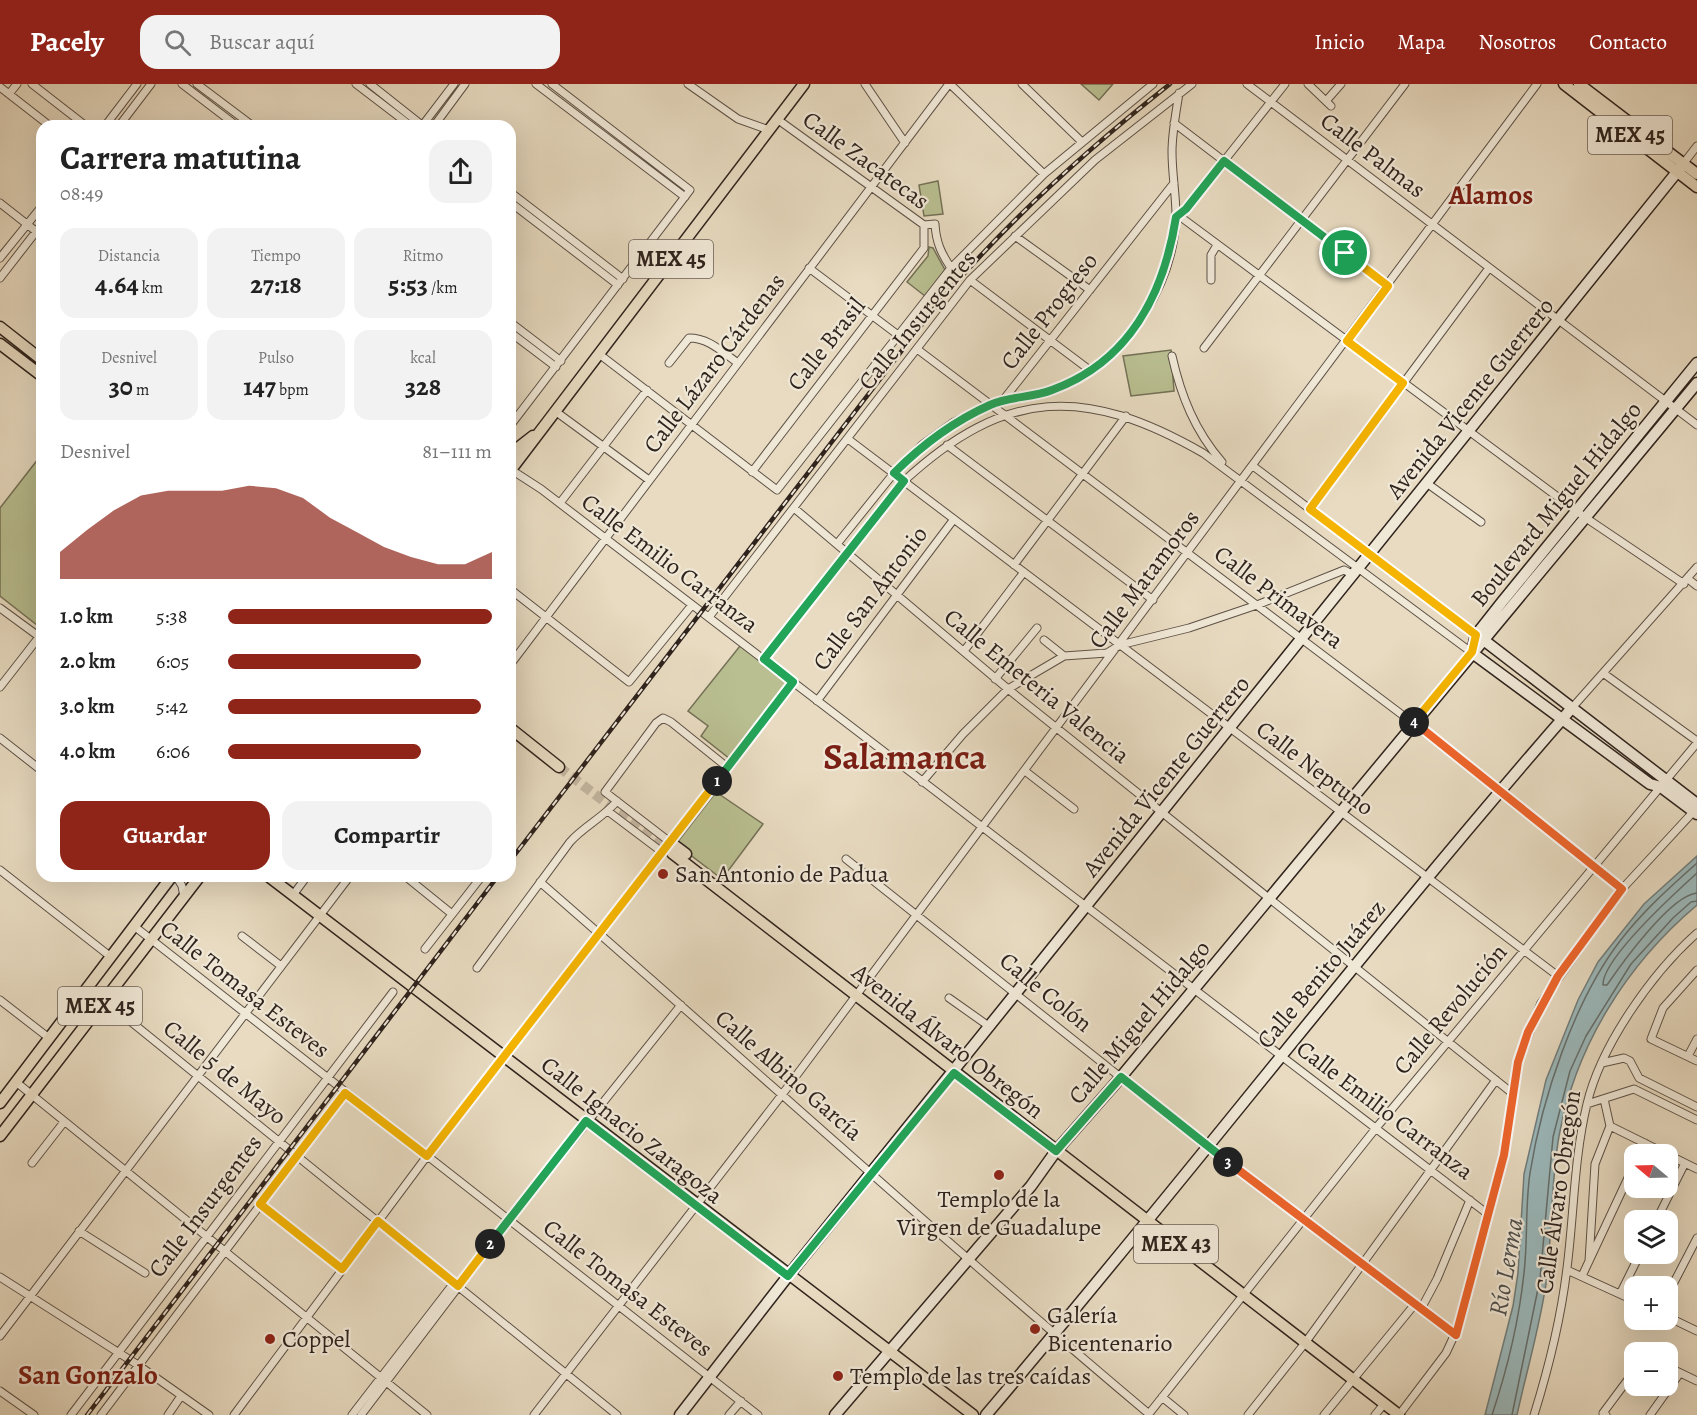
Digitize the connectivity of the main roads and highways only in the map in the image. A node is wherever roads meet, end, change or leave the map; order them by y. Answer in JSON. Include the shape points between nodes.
{"nodes":[{"id":1,"x":804,"y":84,"type":"edge"},
{"id":2,"x":1564,"y":84,"type":"edge"},
{"id":3,"x":1579,"y":84,"type":"edge"},
{"id":4,"x":1681,"y":168,"type":"junction"},
{"id":5,"x":1697,"y":174,"type":"edge"},
{"id":6,"x":1697,"y":187,"type":"edge"},
{"id":7,"x":0,"y":327,"type":"edge"},
{"id":8,"x":0,"y":344,"type":"edge"},
{"id":9,"x":36,"y":355,"type":"edge"},
{"id":10,"x":36,"y":371,"type":"edge"},
{"id":11,"x":539,"y":433,"type":"junction"},
{"id":12,"x":516,"y":449,"type":"edge"},
{"id":13,"x":516,"y":462,"type":"edge"},
{"id":14,"x":516,"y":733,"type":"edge"},
{"id":15,"x":559,"y":767,"type":"tunnel mouth"},
{"id":16,"x":668,"y":849,"type":"tunnel mouth"},
{"id":17,"x":169,"y":882,"type":"edge"},
{"id":18,"x":195,"y":882,"type":"edge"},
{"id":19,"x":276,"y":882,"type":"edge"},
{"id":20,"x":0,"y":1103,"type":"edge"},
{"id":21,"x":0,"y":1136,"type":"edge"},
{"id":22,"x":973,"y":1415,"type":"edge"},
{"id":23,"x":1399,"y":1415,"type":"edge"}],
"edges":[{"from":1,"to":11,"type":"main road","number":"MEX 45"},
{"from":2,"to":4,"type":"main road","number":"MEX 45"},
{"from":3,"to":4,"type":"main road","number":"MEX 45"},
{"from":4,"to":5,"type":"main road","number":"MEX 45"},
{"from":4,"to":6,"type":"main road","number":"MEX 45"},
{"from":7,"to":9,"type":"main road"},
{"from":8,"to":10,"type":"main road"},
{"from":11,"to":12,"type":"main road","number":"MEX 45"},
{"from":11,"to":13,"type":"main road","number":"MEX 45"},
{"from":14,"to":15,"type":"main road"},
{"from":16,"to":23,"type":"main road","name":"Avenida Álvaro Obregón","number":"MEX 43","via":[[738,909],[760,919]]},
{"from":17,"to":20,"type":"main road","number":"MEX 45"},
{"from":18,"to":21,"type":"main road","number":"MEX 45"},
{"from":19,"to":22,"type":"main road","name":"Calle Ignacio Zaragoza"}]}
